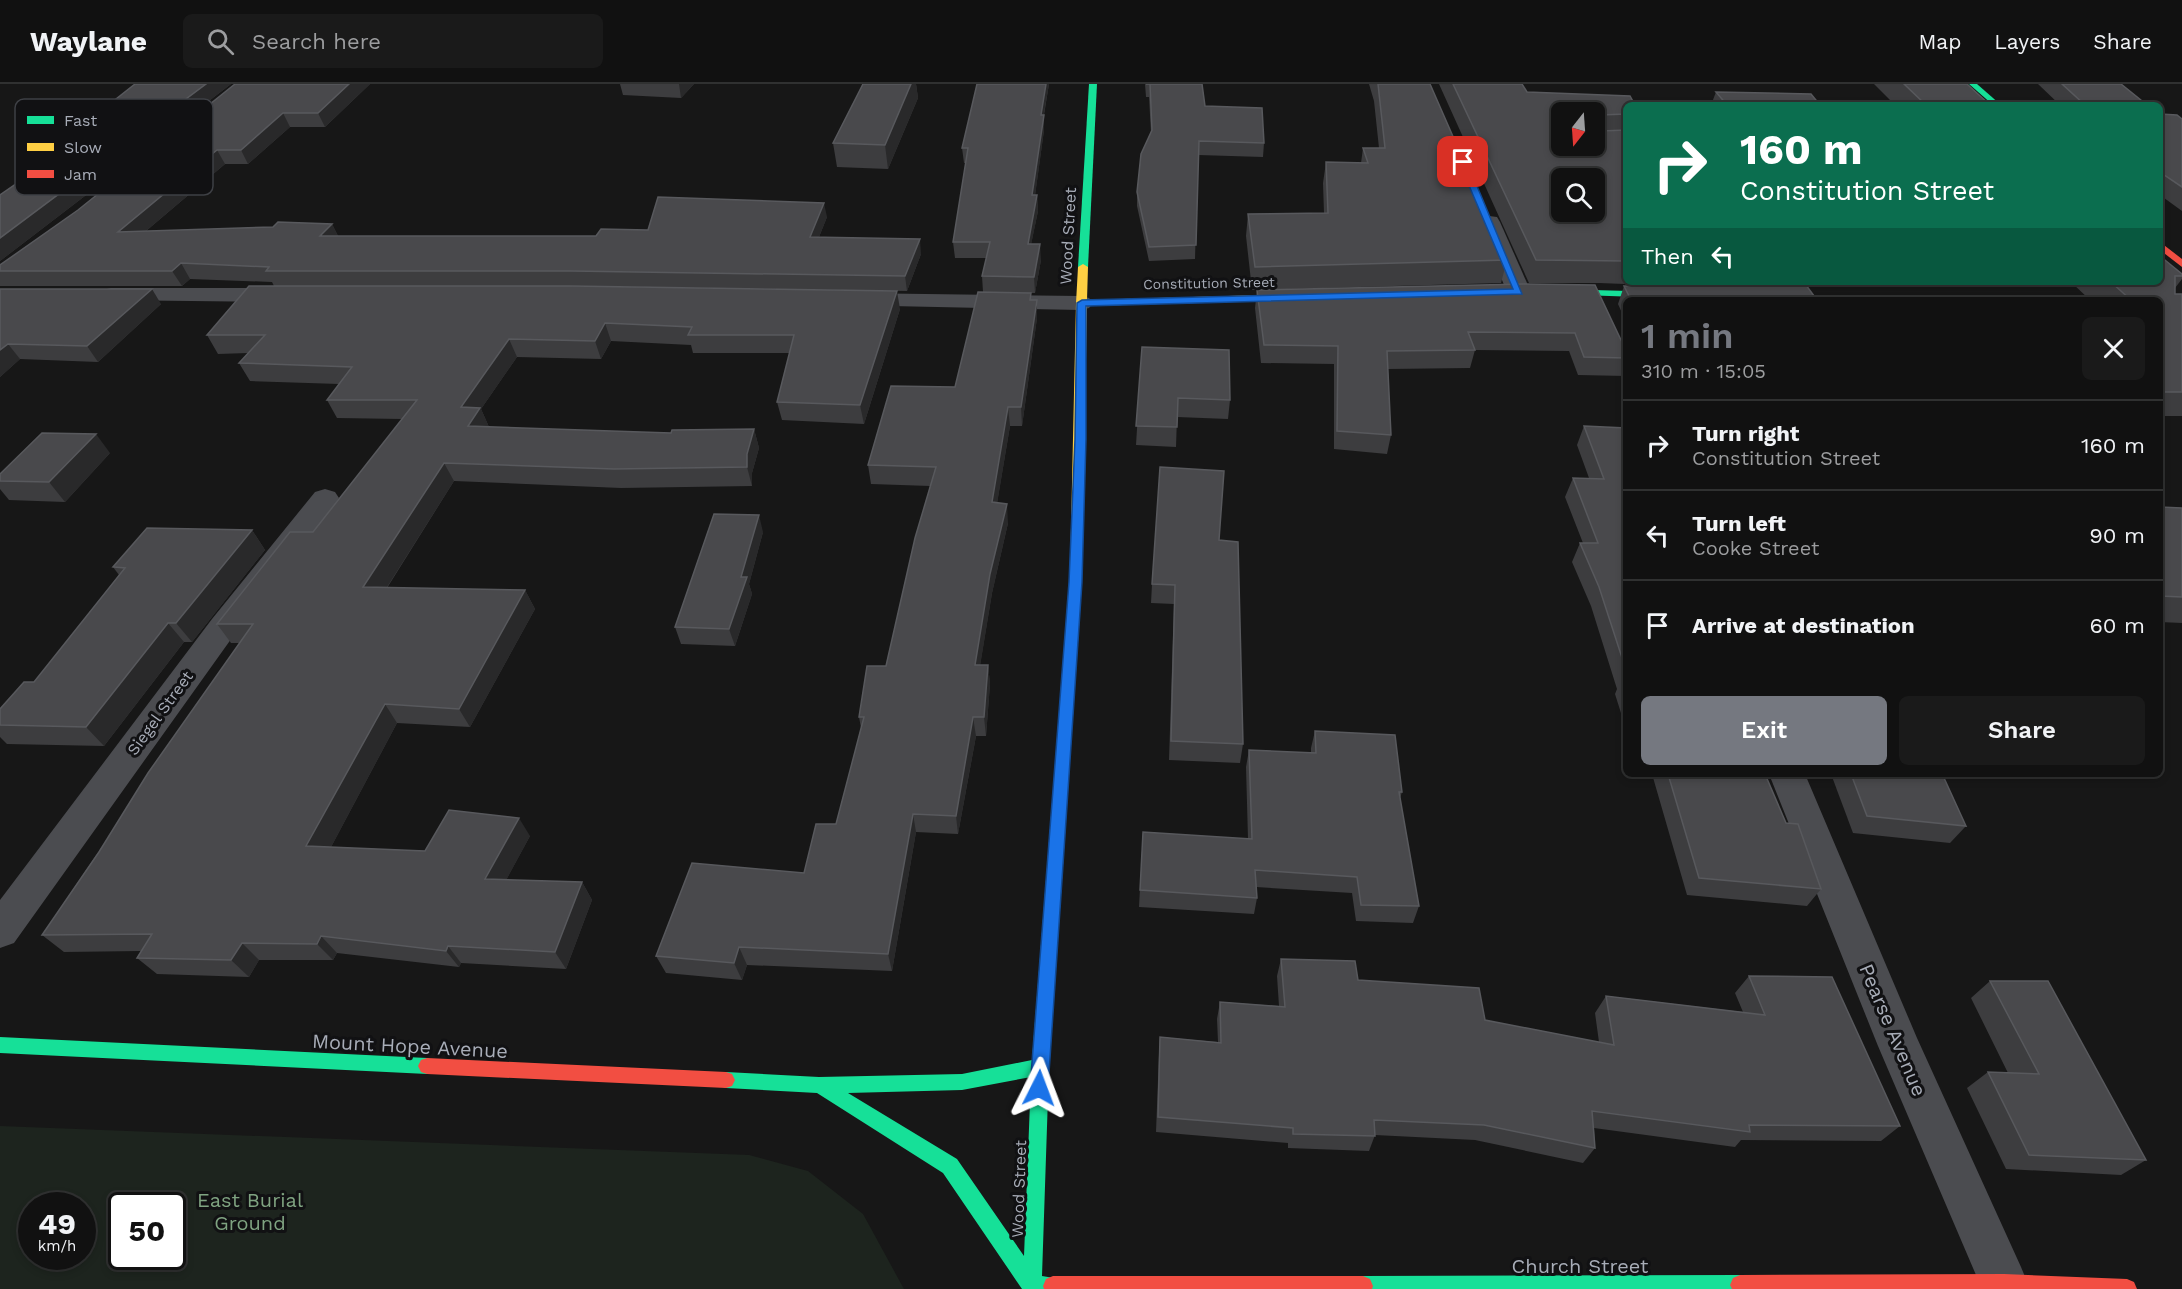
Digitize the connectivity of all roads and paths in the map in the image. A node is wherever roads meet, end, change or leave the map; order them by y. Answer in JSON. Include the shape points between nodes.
{"nodes":[{"id":1,"x":1093,"y":84,"type":"edge"},
{"id":2,"x":1973,"y":84,"type":"edge"},
{"id":3,"x":1994,"y":102,"type":"edge"},
{"id":4,"x":1482,"y":205,"type":"edge"},
{"id":5,"x":2163,"y":248,"type":"edge"},
{"id":6,"x":2182,"y":264,"type":"edge"},
{"id":7,"x":1524,"y":292,"type":"joint"},
{"id":8,"x":94,"y":295,"type":"edge"},
{"id":9,"x":306,"y":295,"type":"edge"},
{"id":10,"x":1678,"y":295,"type":"edge"},
{"id":11,"x":1318,"y":297,"type":"edge"},
{"id":12,"x":1659,"y":297,"type":"edge"},
{"id":13,"x":835,"y":299,"type":"edge"},
{"id":14,"x":1623,"y":301,"type":"edge"},
{"id":15,"x":1082,"y":303,"type":"junction"},
{"id":16,"x":325,"y":498,"type":"dead end"},
{"id":17,"x":1788,"y":777,"type":"edge"},
{"id":18,"x":0,"y":931,"type":"edge"},
{"id":19,"x":0,"y":1045,"type":"edge"},
{"id":20,"x":1040,"y":1067,"type":"junction"},
{"id":21,"x":819,"y":1085,"type":"junction"},
{"id":22,"x":2004,"y":1284,"type":"junction"},
{"id":23,"x":1032,"y":1287,"type":"edge"},
{"id":24,"x":2127,"y":1289,"type":"edge"}],
"edges":[{"from":1,"to":15,"type":"street","name":"Wood Street"},
{"from":2,"to":3,"type":"street"},
{"from":4,"to":7,"type":"street"},
{"from":5,"to":6,"type":"street"},
{"from":7,"to":14,"type":"street","via":[[1602,303]]},
{"from":8,"to":9,"type":"street"},
{"from":10,"to":12,"type":"street"},
{"from":11,"to":15,"type":"street","name":"Constitution Street"},
{"from":13,"to":15,"type":"street"},
{"from":15,"to":20,"type":"street","name":"Wood Street","via":[[1076,582]]},
{"from":16,"to":18,"type":"street","name":"Siegel Street","via":[[223,627]]},
{"from":17,"to":22,"type":"street","name":"Pearse Avenue","via":[[1899,1046]]},
{"from":19,"to":21,"type":"street","name":"Mount Hope Avenue"},
{"from":20,"to":21,"type":"street","name":"Mount Hope Avenue","via":[[962,1082]]},
{"from":20,"to":23,"type":"street","name":"Wood Street"},
{"from":21,"to":23,"type":"street","name":"Mount Hope Avenue","via":[[950,1166]]},
{"from":22,"to":23,"type":"street","name":"Church Street"},
{"from":22,"to":24,"type":"street","name":"Church Street"}]}
